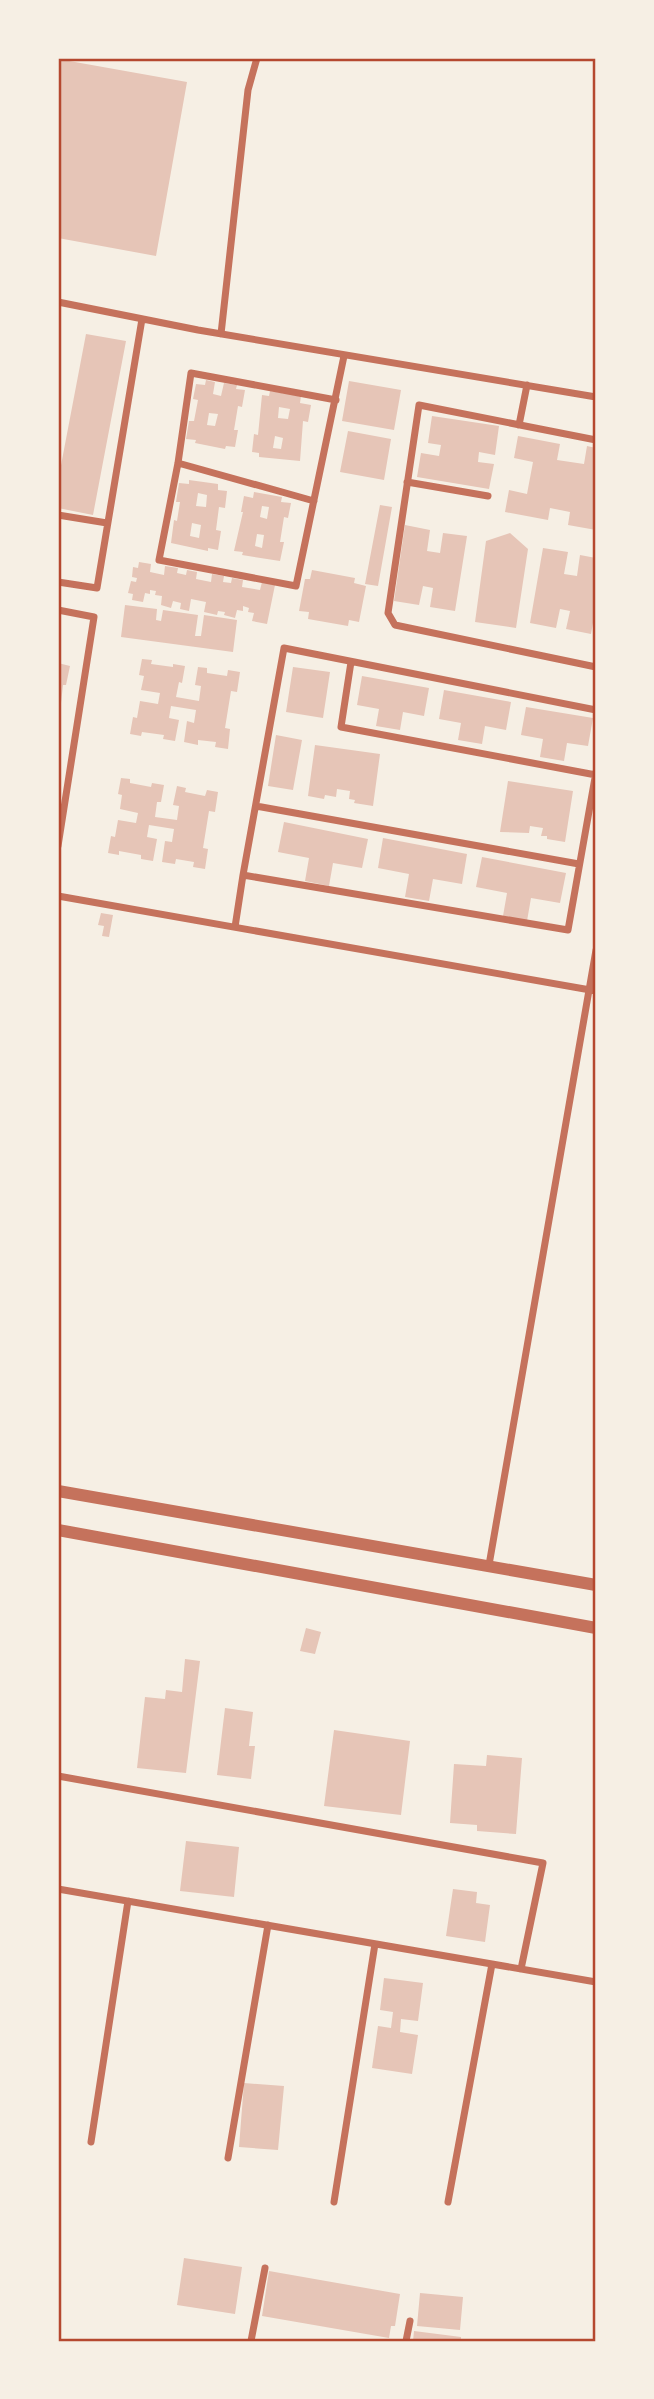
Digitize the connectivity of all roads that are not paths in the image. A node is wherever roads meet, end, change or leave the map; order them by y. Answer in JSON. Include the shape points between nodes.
{"nodes":[{"id":1,"x":257,"y":58,"type":"edge"},
{"id":2,"x":58,"y":302,"type":"edge"},
{"id":3,"x":142,"y":319,"type":"junction"},
{"id":4,"x":221,"y":334,"type":"junction"},
{"id":5,"x":344,"y":356,"type":"junction"},
{"id":6,"x":527,"y":385,"type":"junction"},
{"id":7,"x":596,"y":397,"type":"edge"},
{"id":8,"x":336,"y":400,"type":"junction"},
{"id":9,"x":519,"y":425,"type":"junction"},
{"id":10,"x":596,"y":440,"type":"edge"},
{"id":11,"x":177,"y":463,"type":"junction"},
{"id":12,"x":407,"y":482,"type":"junction"},
{"id":13,"x":488,"y":496,"type":"dead end"},
{"id":14,"x":314,"y":501,"type":"junction"},
{"id":15,"x":58,"y":515,"type":"edge"},
{"id":16,"x":107,"y":523,"type":"junction"},
{"id":17,"x":58,"y":582,"type":"edge"},
{"id":18,"x":58,"y":610,"type":"edge"},
{"id":19,"x":351,"y":662,"type":"junction"},
{"id":20,"x":596,"y":667,"type":"edge"},
{"id":21,"x":596,"y":710,"type":"edge"},
{"id":22,"x":596,"y":774,"type":"edge"},
{"id":23,"x":256,"y":806,"type":"junction"},
{"id":24,"x":58,"y":846,"type":"edge"},
{"id":25,"x":579,"y":864,"type":"junction"},
{"id":26,"x":243,"y":875,"type":"junction"},
{"id":27,"x":58,"y":896,"type":"edge"},
{"id":28,"x":235,"y":927,"type":"junction"},
{"id":29,"x":596,"y":950,"type":"edge"},
{"id":30,"x":593,"y":991,"type":"edge"},
{"id":31,"x":58,"y":1491,"type":"edge"},
{"id":32,"x":58,"y":1530,"type":"edge"},
{"id":33,"x":489,"y":1565,"type":"junction"},
{"id":34,"x":596,"y":1585,"type":"edge"},
{"id":35,"x":596,"y":1628,"type":"edge"},
{"id":36,"x":58,"y":1776,"type":"edge"},
{"id":37,"x":58,"y":1889,"type":"edge"},
{"id":38,"x":128,"y":1901,"type":"junction"},
{"id":39,"x":268,"y":1925,"type":"junction"},
{"id":40,"x":375,"y":1944,"type":"junction"},
{"id":41,"x":492,"y":1964,"type":"junction"},
{"id":42,"x":521,"y":1969,"type":"junction"},
{"id":43,"x":596,"y":1982,"type":"edge"},
{"id":44,"x":92,"y":2142,"type":"dead end"},
{"id":45,"x":228,"y":2158,"type":"dead end"},
{"id":46,"x":334,"y":2202,"type":"dead end"},
{"id":47,"x":448,"y":2202,"type":"dead end"},
{"id":48,"x":265,"y":2268,"type":"dead end"},
{"id":49,"x":410,"y":2321,"type":"dead end"},
{"id":50,"x":251,"y":2341,"type":"edge"},
{"id":51,"x":406,"y":2341,"type":"edge"}],
"edges":[{"from":1,"to":4,"type":"street","via":[[248,90]]},
{"from":2,"to":3,"type":"street"},
{"from":3,"to":4,"type":"street"},
{"from":3,"to":16,"type":"street"},
{"from":4,"to":5,"type":"street"},
{"from":5,"to":6,"type":"street"},
{"from":5,"to":8,"type":"street"},
{"from":6,"to":7,"type":"street"},
{"from":6,"to":9,"type":"street"},
{"from":8,"to":11,"type":"street","via":[[191,373]]},
{"from":8,"to":14,"type":"street"},
{"from":9,"to":10,"type":"street"},
{"from":9,"to":12,"type":"street","via":[[419,405]]},
{"from":11,"to":14,"type":"street"},
{"from":11,"to":14,"type":"street","via":[[159,560],[296,586]]},
{"from":12,"to":13,"type":"street"},
{"from":12,"to":20,"type":"street","via":[[388,613],[395,625]]},
{"from":15,"to":16,"type":"street"},
{"from":16,"to":17,"type":"street","via":[[97,588]]},
{"from":18,"to":24,"type":"street","via":[[94,617]]},
{"from":19,"to":21,"type":"street"},
{"from":19,"to":22,"type":"street","via":[[341,727]]},
{"from":19,"to":23,"type":"street","via":[[284,648]]},
{"from":22,"to":25,"type":"street"},
{"from":23,"to":25,"type":"street"},
{"from":23,"to":26,"type":"street"},
{"from":25,"to":26,"type":"street","via":[[568,930]]},
{"from":26,"to":28,"type":"street"},
{"from":27,"to":28,"type":"street"},
{"from":28,"to":30,"type":"street"},
{"from":29,"to":30,"type":"street"},
{"from":30,"to":33,"type":"street"},
{"from":31,"to":33,"type":"street"},
{"from":32,"to":35,"type":"street"},
{"from":33,"to":34,"type":"street"},
{"from":36,"to":42,"type":"street","via":[[543,1863]]},
{"from":37,"to":38,"type":"street"},
{"from":38,"to":39,"type":"street"},
{"from":38,"to":44,"type":"street"},
{"from":39,"to":40,"type":"street"},
{"from":39,"to":45,"type":"street"},
{"from":40,"to":41,"type":"street"},
{"from":40,"to":46,"type":"street"},
{"from":41,"to":42,"type":"street"},
{"from":41,"to":47,"type":"street"},
{"from":42,"to":43,"type":"street"},
{"from":48,"to":50,"type":"street"},
{"from":49,"to":51,"type":"street"}]}
